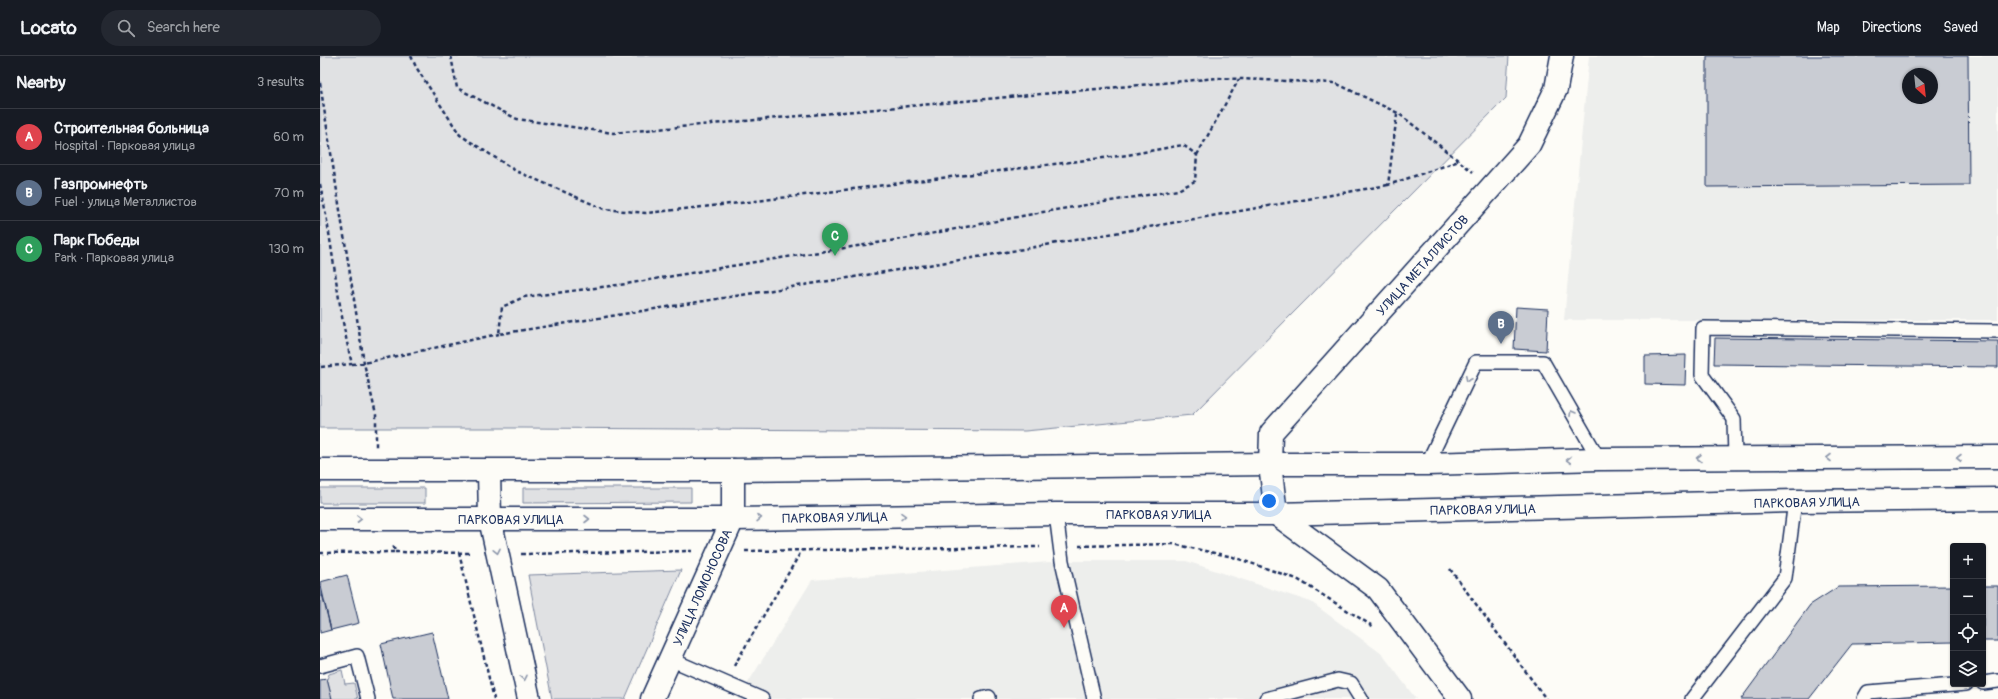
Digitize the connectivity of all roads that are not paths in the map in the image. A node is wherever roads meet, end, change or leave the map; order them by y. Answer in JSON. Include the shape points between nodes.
{"nodes":[{"id":1,"x":1562,"y":56,"type":"edge"},
{"id":2,"x":1998,"y":331,"type":"edge"},
{"id":3,"x":1998,"y":457,"type":"edge"},
{"id":4,"x":1735,"y":458,"type":"junction"},
{"id":5,"x":1599,"y":459,"type":"junction"},
{"id":6,"x":1270,"y":464,"type":"junction"},
{"id":7,"x":1428,"y":464,"type":"junction"},
{"id":8,"x":320,"y":470,"type":"edge"},
{"id":9,"x":733,"y":470,"type":"junction"},
{"id":10,"x":489,"y":471,"type":"junction"},
{"id":11,"x":1998,"y":500,"type":"edge"},
{"id":12,"x":1795,"y":501,"type":"junction"},
{"id":13,"x":1056,"y":514,"type":"junction"},
{"id":14,"x":1276,"y":514,"type":"junction"},
{"id":15,"x":320,"y":518,"type":"edge"},
{"id":16,"x":490,"y":519,"type":"junction"},
{"id":17,"x":733,"y":519,"type":"junction"},
{"id":18,"x":670,"y":659,"type":"junction"},
{"id":19,"x":320,"y":666,"type":"edge"},
{"id":20,"x":1998,"y":681,"type":"edge"},
{"id":21,"x":1986,"y":683,"type":"edge"},
{"id":22,"x":1950,"y":685,"type":"edge"},
{"id":23,"x":368,"y":699,"type":"edge"},
{"id":24,"x":529,"y":699,"type":"edge"},
{"id":25,"x":652,"y":699,"type":"edge"},
{"id":26,"x":762,"y":699,"type":"edge"},
{"id":27,"x":1094,"y":699,"type":"edge"},
{"id":28,"x":1266,"y":699,"type":"edge"},
{"id":29,"x":1361,"y":699,"type":"edge"},
{"id":30,"x":1460,"y":699,"type":"edge"},
{"id":31,"x":1692,"y":699,"type":"edge"},
{"id":32,"x":1864,"y":699,"type":"edge"}],
"edges":[{"from":1,"to":6,"type":"main road","name":"УЛИЦА МЕТАЛЛИСТОВ","via":[[1556,89],[1529,145],[1271,433]]},
{"from":2,"to":4,"type":"lane","via":[[1703,328],[1702,375],[1734,419]]},
{"from":3,"to":4,"type":"main road","one_way":true},
{"from":4,"to":5,"type":"main road","one_way":true},
{"from":5,"to":7,"type":"main road","one_way":true},
{"from":5,"to":7,"type":"lane","one_way":true,"via":[[1543,362],[1476,362]]},
{"from":6,"to":7,"type":"main road"},
{"from":6,"to":9,"type":"main road"},
{"from":6,"to":14,"type":"main road","name":"УЛИЦА МЕТАЛЛИСТОВ"},
{"from":8,"to":10,"type":"main road"},
{"from":9,"to":10,"type":"main road"},
{"from":9,"to":17,"type":"main road","name":"УЛИЦА ЛОМОНОСОВА"},
{"from":10,"to":16,"type":"main road"},
{"from":11,"to":12,"type":"main road","name":"ПАРКОВАЯ УЛИЦА"},
{"from":12,"to":14,"type":"main road","name":"ПАРКОВАЯ УЛИЦА"},
{"from":12,"to":31,"type":"lane","via":[[1785,578]]},
{"from":13,"to":14,"type":"main road","name":"ПАРКОВАЯ УЛИЦА"},
{"from":17,"to":13,"type":"main road","name":"ПАРКОВАЯ УЛИЦА","one_way":true},
{"from":13,"to":27,"type":"lane","via":[[1060,546]]},
{"from":14,"to":30,"type":"main road","via":[[1378,589]]},
{"from":15,"to":16,"type":"main road","name":"ПАРКОВАЯ УЛИЦА","one_way":true},
{"from":16,"to":17,"type":"main road","name":"ПАРКОВАЯ УЛИЦА","one_way":true},
{"from":16,"to":24,"type":"main road","one_way":true},
{"from":17,"to":18,"type":"main road","name":"УЛИЦА ЛОМОНОСОВА"},
{"from":18,"to":25,"type":"main road","name":"УЛИЦА ЛОМОНОСОВА"},
{"from":18,"to":26,"type":"lane"},
{"from":19,"to":23,"type":"lane","via":[[358,656]]},
{"from":20,"to":21,"type":"lane"},
{"from":22,"to":32,"type":"lane","via":[[1868,692]]},
{"from":28,"to":29,"type":"lane","via":[[1338,680],[1351,683]]}]}
